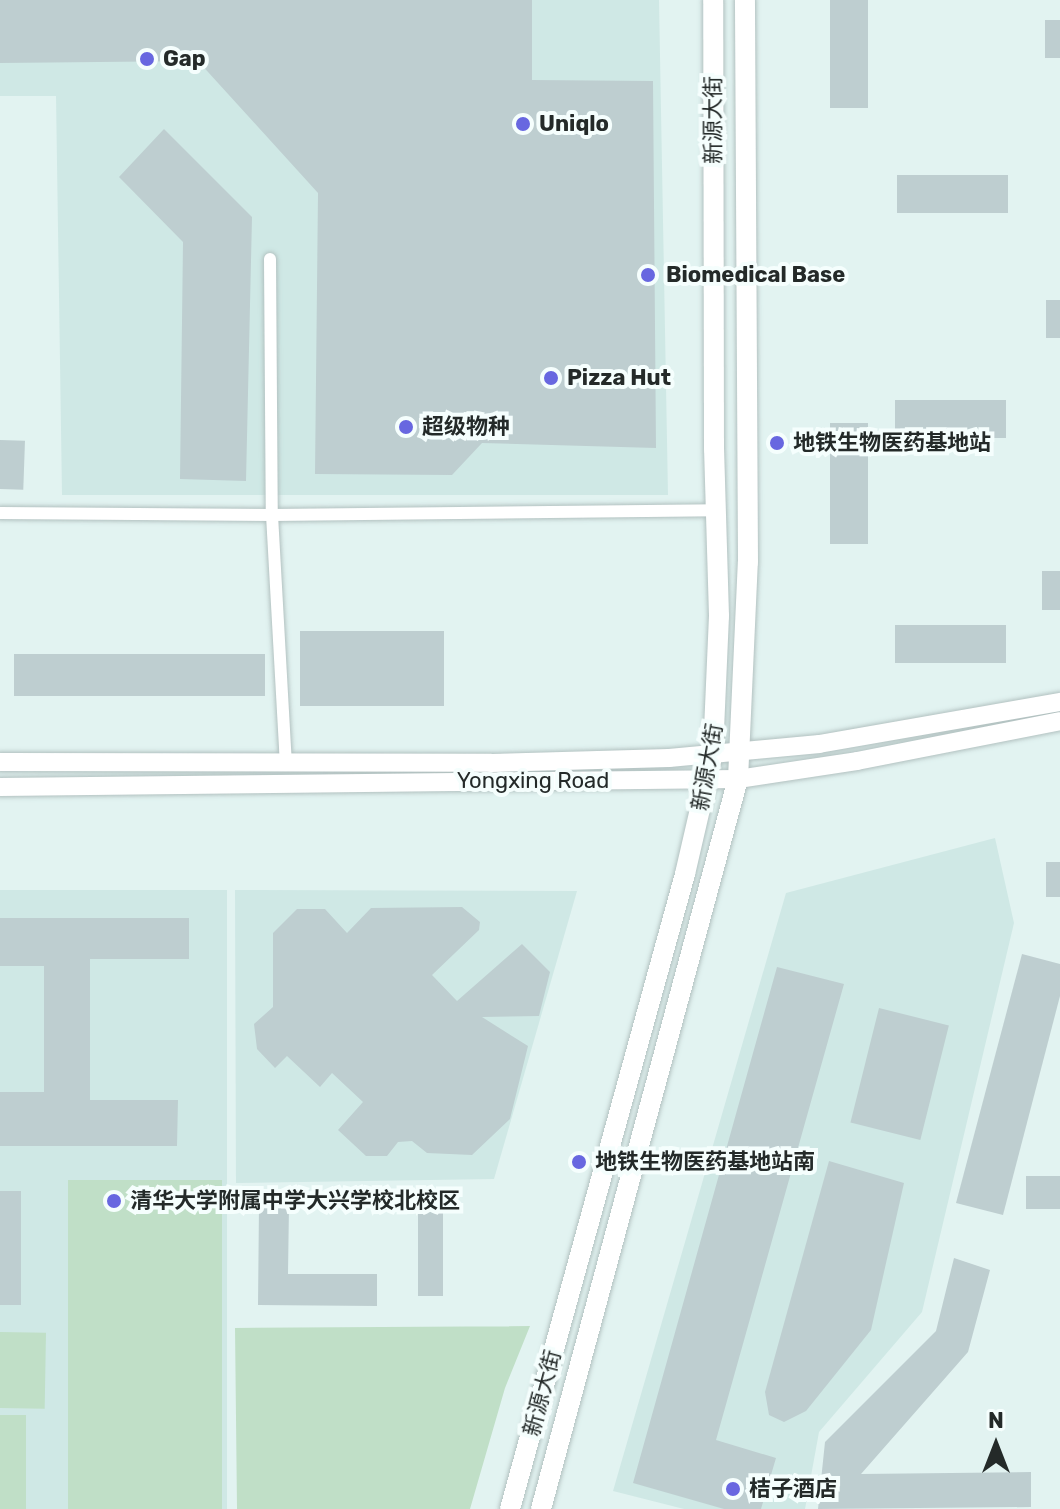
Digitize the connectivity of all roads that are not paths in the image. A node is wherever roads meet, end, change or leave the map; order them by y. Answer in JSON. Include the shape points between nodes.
{"nodes":[{"id":1,"x":713,"y":0,"type":"edge"},
{"id":2,"x":745,"y":0,"type":"edge"},
{"id":3,"x":270,"y":259,"type":"dead end"},
{"id":4,"x":717,"y":510,"type":"junction"},
{"id":5,"x":0,"y":513,"type":"edge"},
{"id":6,"x":272,"y":515,"type":"junction"},
{"id":7,"x":1060,"y":702,"type":"edge"},
{"id":8,"x":1060,"y":721,"type":"edge"},
{"id":9,"x":713,"y":753,"type":"junction"},
{"id":10,"x":739,"y":753,"type":"junction"},
{"id":11,"x":0,"y":762,"type":"edge"},
{"id":12,"x":286,"y":762,"type":"junction"},
{"id":13,"x":708,"y":779,"type":"junction"},
{"id":14,"x":738,"y":779,"type":"junction"},
{"id":15,"x":0,"y":787,"type":"edge"},
{"id":16,"x":510,"y":1509,"type":"edge"},
{"id":17,"x":541,"y":1509,"type":"edge"}],
"edges":[{"from":1,"to":4,"type":"main road","name":"新源大街"},
{"from":2,"to":10,"type":"main road","name":"新源大街","via":[[748,562]]},
{"from":3,"to":6,"type":"street"},
{"from":4,"to":6,"type":"street"},
{"from":4,"to":9,"type":"main road","name":"新源大街"},
{"from":5,"to":6,"type":"street"},
{"from":6,"to":12,"type":"street"},
{"from":7,"to":10,"type":"main road","name":"Yongxing Road"},
{"from":8,"to":14,"type":"main road","name":"Yongxing Road"},
{"from":9,"to":10,"type":"main road","name":"Yongxing Road"},
{"from":9,"to":12,"type":"main road","name":"Yongxing Road","via":[[491,763]]},
{"from":9,"to":13,"type":"main road","name":"新源大街"},
{"from":10,"to":14,"type":"main road","name":"新源大街"},
{"from":11,"to":12,"type":"main road","name":"Yongxing Road"},
{"from":13,"to":14,"type":"main road","name":"Yongxing Road"},
{"from":13,"to":15,"type":"main road","name":"Yongxing Road"},
{"from":13,"to":16,"type":"main road","name":"新源大街"},
{"from":14,"to":17,"type":"main road","name":"新源大街"}]}
